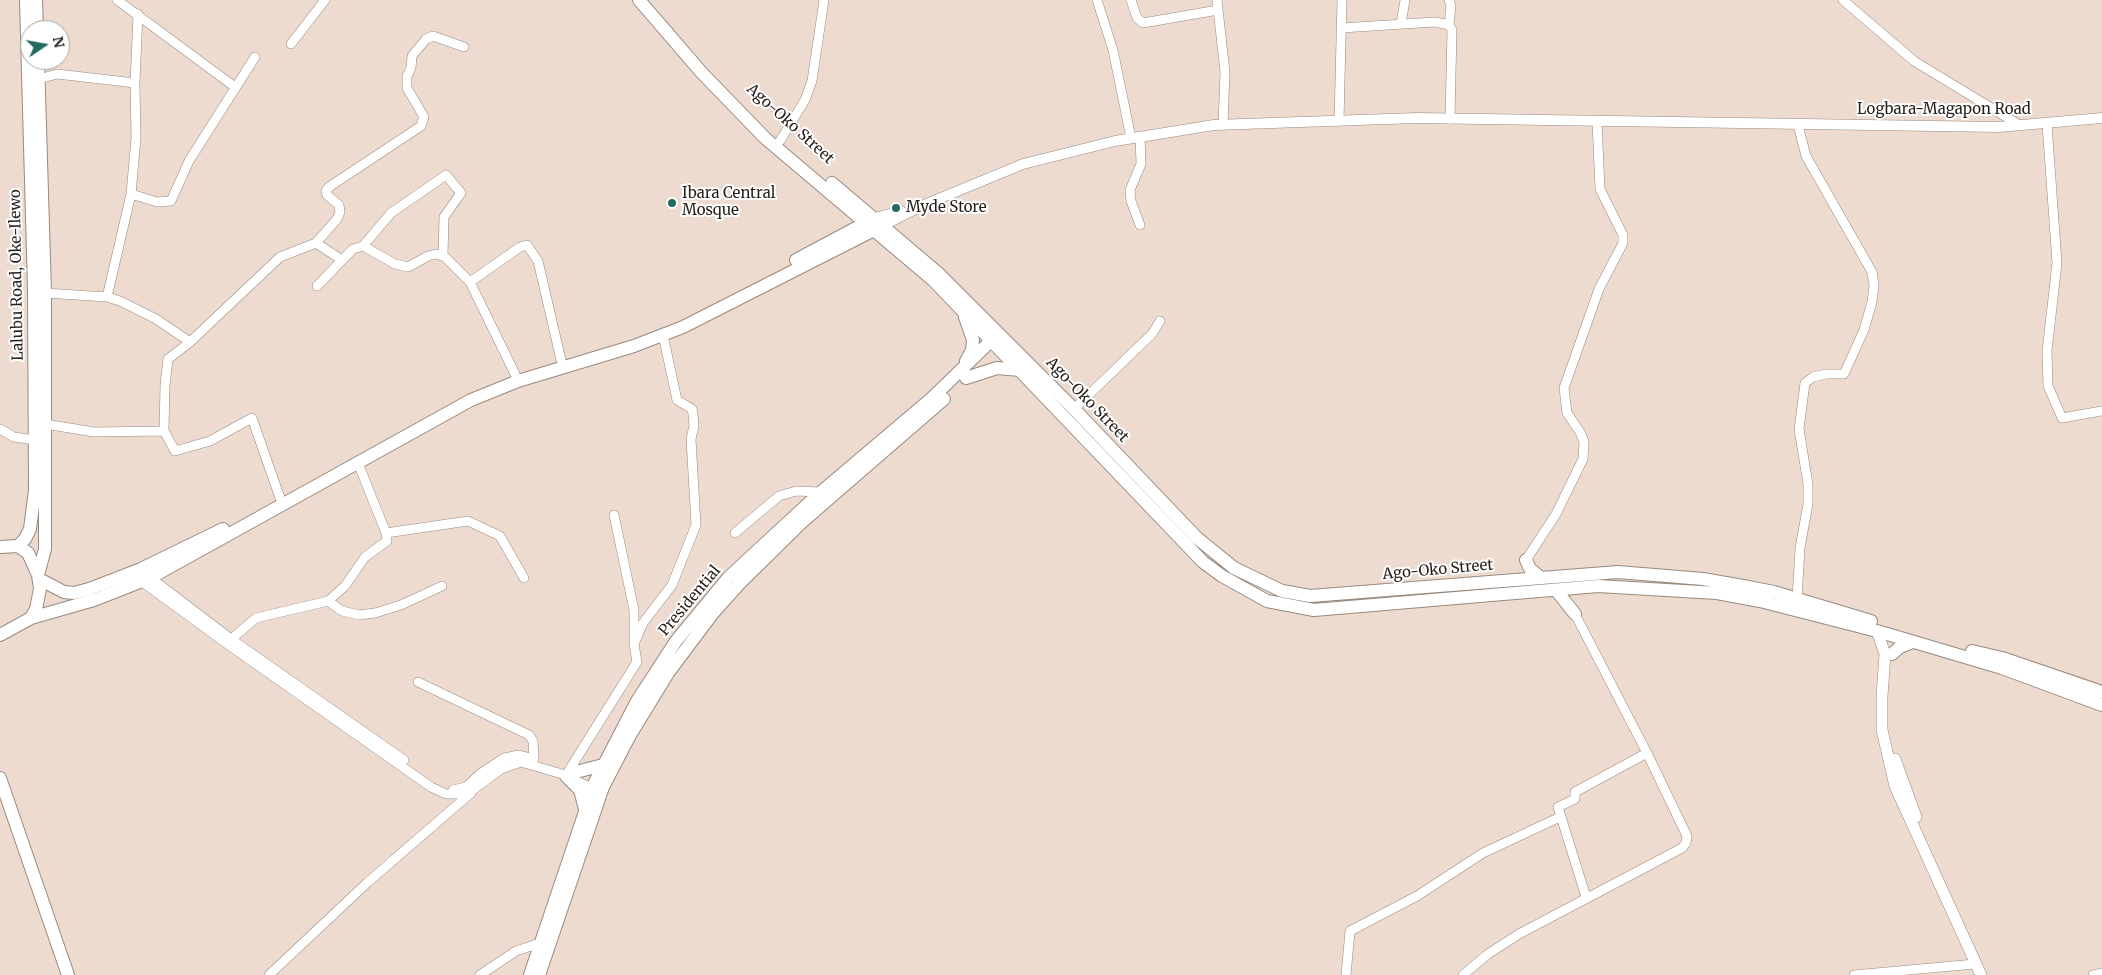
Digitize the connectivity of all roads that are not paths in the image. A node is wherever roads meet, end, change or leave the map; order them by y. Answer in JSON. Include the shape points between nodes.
{"nodes":[{"id":1,"x":26,"y":0,"type":"edge"},
{"id":2,"x":36,"y":0,"type":"edge"},
{"id":3,"x":117,"y":0,"type":"edge"},
{"id":4,"x":135,"y":0,"type":"edge"},
{"id":5,"x":325,"y":0,"type":"edge"},
{"id":6,"x":639,"y":0,"type":"edge"},
{"id":7,"x":648,"y":0,"type":"edge"},
{"id":8,"x":824,"y":0,"type":"edge"},
{"id":9,"x":1097,"y":0,"type":"edge"},
{"id":10,"x":1131,"y":0,"type":"edge"},
{"id":11,"x":1342,"y":0,"type":"edge"},
{"id":12,"x":1405,"y":0,"type":"edge"},
{"id":13,"x":1449,"y":0,"type":"edge"},
{"id":14,"x":1843,"y":0,"type":"edge"},
{"id":15,"x":1217,"y":5,"type":"edge"},
{"id":16,"x":128,"y":7,"type":"junction"},
{"id":17,"x":138,"y":14,"type":"junction"},
{"id":18,"x":37,"y":20,"type":"edge"},
{"id":19,"x":1401,"y":24,"type":"junction"},
{"id":20,"x":1449,"y":25,"type":"junction"},
{"id":21,"x":1341,"y":28,"type":"junction"},
{"id":22,"x":291,"y":44,"type":"dead end"},
{"id":23,"x":464,"y":47,"type":"dead end"},
{"id":24,"x":255,"y":57,"type":"dead end"},
{"id":25,"x":38,"y":70,"type":"edge"},
{"id":26,"x":39,"y":80,"type":"junction"},
{"id":27,"x":135,"y":83,"type":"junction"},
{"id":28,"x":235,"y":87,"type":"junction"},
{"id":29,"x":2102,"y":118,"type":"edge"},
{"id":30,"x":1450,"y":119,"type":"junction"},
{"id":31,"x":1339,"y":121,"type":"junction"},
{"id":32,"x":1597,"y":121,"type":"junction"},
{"id":33,"x":2046,"y":124,"type":"junction"},
{"id":34,"x":1223,"y":125,"type":"junction"},
{"id":35,"x":1798,"y":125,"type":"junction"},
{"id":36,"x":2021,"y":126,"type":"junction"},
{"id":37,"x":1136,"y":137,"type":"junction"},
{"id":38,"x":780,"y":141,"type":"junction"},
{"id":39,"x":131,"y":194,"type":"junction"},
{"id":40,"x":874,"y":224,"type":"junction"},
{"id":41,"x":1140,"y":225,"type":"dead end"},
{"id":42,"x":316,"y":243,"type":"junction"},
{"id":43,"x":363,"y":246,"type":"junction"},
{"id":44,"x":444,"y":256,"type":"junction"},
{"id":45,"x":342,"y":260,"type":"junction"},
{"id":46,"x":470,"y":282,"type":"junction"},
{"id":47,"x":317,"y":286,"type":"dead end"},
{"id":48,"x":45,"y":292,"type":"junction"},
{"id":49,"x":107,"y":297,"type":"junction"},
{"id":50,"x":960,"y":308,"type":"junction"},
{"id":51,"x":1160,"y":320,"type":"dead end"},
{"id":52,"x":663,"y":335,"type":"junction"},
{"id":53,"x":998,"y":340,"type":"junction"},
{"id":54,"x":190,"y":342,"type":"junction"},
{"id":55,"x":561,"y":360,"type":"junction"},
{"id":56,"x":1020,"y":370,"type":"junction"},
{"id":57,"x":514,"y":374,"type":"junction"},
{"id":58,"x":963,"y":375,"type":"junction"},
{"id":59,"x":1074,"y":409,"type":"junction"},
{"id":60,"x":2102,"y":411,"type":"edge"},
{"id":61,"x":45,"y":424,"type":"junction"},
{"id":62,"x":0,"y":429,"type":"edge"},
{"id":63,"x":164,"y":431,"type":"junction"},
{"id":64,"x":35,"y":440,"type":"junction"},
{"id":65,"x":358,"y":463,"type":"junction"},
{"id":66,"x":821,"y":492,"type":"junction"},
{"id":67,"x":280,"y":498,"type":"junction"},
{"id":68,"x":614,"y":515,"type":"dead end"},
{"id":69,"x":386,"y":533,"type":"junction"},
{"id":70,"x":736,"y":533,"type":"dead end"},
{"id":71,"x":18,"y":546,"type":"junction"},
{"id":72,"x":0,"y":547,"type":"edge"},
{"id":73,"x":1526,"y":560,"type":"junction"},
{"id":74,"x":141,"y":575,"type":"junction"},
{"id":75,"x":39,"y":577,"type":"junction"},
{"id":76,"x":1540,"y":577,"type":"junction"},
{"id":77,"x":524,"y":578,"type":"dead end"},
{"id":78,"x":1516,"y":580,"type":"junction"},
{"id":79,"x":442,"y":586,"type":"dead end"},
{"id":80,"x":1584,"y":587,"type":"junction"},
{"id":81,"x":1556,"y":590,"type":"junction"},
{"id":82,"x":1797,"y":599,"type":"junction"},
{"id":83,"x":328,"y":601,"type":"junction"},
{"id":84,"x":1575,"y":614,"type":"junction"},
{"id":85,"x":31,"y":618,"type":"junction"},
{"id":86,"x":1877,"y":631,"type":"junction"},
{"id":87,"x":0,"y":635,"type":"edge"},
{"id":88,"x":1892,"y":636,"type":"junction"},
{"id":89,"x":228,"y":641,"type":"junction"},
{"id":90,"x":1913,"y":642,"type":"junction"},
{"id":91,"x":634,"y":644,"type":"junction"},
{"id":92,"x":1892,"y":654,"type":"junction"},
{"id":93,"x":1981,"y":658,"type":"junction"},
{"id":94,"x":418,"y":682,"type":"dead end"},
{"id":95,"x":2076,"y":690,"type":"junction"},
{"id":96,"x":2102,"y":692,"type":"edge"},
{"id":97,"x":2102,"y":704,"type":"edge"},
{"id":98,"x":1647,"y":753,"type":"junction"},
{"id":99,"x":534,"y":759,"type":"junction"},
{"id":100,"x":603,"y":765,"type":"junction"},
{"id":101,"x":569,"y":774,"type":"junction"},
{"id":102,"x":0,"y":778,"type":"edge"},
{"id":103,"x":598,"y":787,"type":"junction"},
{"id":104,"x":475,"y":790,"type":"junction"},
{"id":105,"x":0,"y":805,"type":"edge"},
{"id":106,"x":585,"y":809,"type":"junction"},
{"id":107,"x":1560,"y":817,"type":"junction"},
{"id":108,"x":1586,"y":897,"type":"junction"},
{"id":109,"x":540,"y":943,"type":"junction"},
{"id":110,"x":1975,"y":964,"type":"junction"},
{"id":111,"x":2102,"y":973,"type":"edge"},
{"id":112,"x":59,"y":975,"type":"edge"},
{"id":113,"x":68,"y":975,"type":"edge"},
{"id":114,"x":269,"y":975,"type":"edge"},
{"id":115,"x":480,"y":975,"type":"edge"},
{"id":116,"x":530,"y":975,"type":"edge"},
{"id":117,"x":539,"y":975,"type":"edge"},
{"id":118,"x":1346,"y":975,"type":"edge"},
{"id":119,"x":1463,"y":975,"type":"edge"},
{"id":120,"x":1854,"y":975,"type":"edge"},
{"id":121,"x":1981,"y":975,"type":"edge"},
{"id":122,"x":1988,"y":975,"type":"edge"},
{"id":123,"x":2093,"y":975,"type":"edge"}],
"edges":[{"from":1,"to":64,"type":"main road","name":"Lalubu Road, Oke-Ilewo"},
{"from":2,"to":18,"type":"main road"},
{"from":3,"to":16,"type":"street"},
{"from":4,"to":16,"type":"street"},
{"from":5,"to":22,"type":"street"},
{"from":6,"to":40,"type":"main road","via":[[747,120]]},
{"from":7,"to":38,"type":"main road","name":"Ago-Oko Street","via":[[695,55]]},
{"from":8,"to":38,"type":"street","via":[[812,81],[805,100]]},
{"from":9,"to":37,"type":"street"},
{"from":10,"to":15,"type":"street","via":[[1137,18],[1143,23]]},
{"from":11,"to":21,"type":"street"},
{"from":12,"to":19,"type":"street"},
{"from":13,"to":20,"type":"street"},
{"from":14,"to":36,"type":"street","via":[[1914,61]]},
{"from":15,"to":34,"type":"street","via":[[1225,72]]},
{"from":16,"to":17,"type":"street"},
{"from":17,"to":27,"type":"street"},
{"from":17,"to":28,"type":"street"},
{"from":19,"to":20,"type":"street","via":[[1435,22]]},
{"from":19,"to":21,"type":"street"},
{"from":20,"to":30,"type":"street","via":[[1452,30]]},
{"from":21,"to":31,"type":"street"},
{"from":23,"to":42,"type":"street","via":[[433,36],[426,39],[412,56],[407,88],[422,114],[421,126],[329,187],[327,195],[340,205],[340,212],[337,220]]},
{"from":24,"to":28,"type":"street"},
{"from":25,"to":26,"type":"main road","name":"Lalubu Road, Oke-Ilewo"},
{"from":26,"to":27,"type":"street","via":[[58,74]]},
{"from":26,"to":48,"type":"main road","name":"Lalubu Road, Oke-Ilewo"},
{"from":27,"to":39,"type":"street","via":[[136,138]]},
{"from":28,"to":39,"type":"street","via":[[189,161],[172,201],[157,202]]},
{"from":29,"to":33,"type":"street","name":"Logbara-Magapon Road"},
{"from":30,"to":31,"type":"street","name":"Logbara-Magapon Road"},
{"from":30,"to":32,"type":"street","name":"Logbara-Magapon Road"},
{"from":31,"to":34,"type":"street","name":"Logbara-Magapon Road"},
{"from":32,"to":35,"type":"street","name":"Logbara-Magapon Road"},
{"from":32,"to":73,"type":"street","via":[[1600,189],[1623,243],[1599,289],[1564,388],[1567,413],[1584,442],[1582,465]]},
{"from":33,"to":36,"type":"street","name":"Logbara-Magapon Road"},
{"from":33,"to":60,"type":"street","via":[[2057,263],[2046,351],[2048,386],[2062,418]]},
{"from":34,"to":37,"type":"street","name":"Logbara-Magapon Road"},
{"from":35,"to":36,"type":"street","name":"Logbara-Magapon Road"},
{"from":35,"to":82,"type":"street","via":[[1806,156],[1872,272],[1874,284],[1864,330],[1844,374],[1819,376],[1805,383],[1799,428],[1808,504],[1800,548]]},
{"from":37,"to":40,"type":"street","name":"Logbara-Magapon Road","via":[[1023,164]]},
{"from":37,"to":41,"type":"street","via":[[1141,164],[1130,190]]},
{"from":38,"to":40,"type":"main road","name":"Ago-Oko Street"},
{"from":39,"to":49,"type":"street"},
{"from":40,"to":50,"type":"main road"},
{"from":40,"to":52,"type":"main road","via":[[702,318]]},
{"from":40,"to":53,"type":"main road","name":"Ago-Oko Street","via":[[938,273]]},
{"from":40,"to":55,"type":"main road","via":[[678,321]]},
{"from":42,"to":45,"type":"street"},
{"from":42,"to":54,"type":"street","via":[[280,257]]},
{"from":43,"to":44,"type":"street","via":[[395,264],[408,267],[428,256]]},
{"from":43,"to":44,"type":"street","via":[[391,213],[446,175],[461,193],[444,217]]},
{"from":43,"to":45,"type":"street","via":[[353,249]]},
{"from":44,"to":46,"type":"street"},
{"from":45,"to":47,"type":"street"},
{"from":46,"to":55,"type":"street","via":[[520,247],[528,245],[538,262]]},
{"from":46,"to":57,"type":"street"},
{"from":48,"to":49,"type":"street"},
{"from":48,"to":61,"type":"main road","name":"Lalubu Road, Oke-Ilewo"},
{"from":49,"to":54,"type":"street","via":[[156,319]]},
{"from":50,"to":53,"type":"main road"},
{"from":50,"to":58,"type":"main road","via":[[974,340]]},
{"from":51,"to":59,"type":"street","via":[[1152,334]]},
{"from":52,"to":65,"type":"main road","via":[[493,390]]},
{"from":52,"to":91,"type":"street","via":[[677,400],[692,409],[693,414],[691,439],[696,524],[672,585],[643,623]]},
{"from":53,"to":56,"type":"main road"},
{"from":53,"to":58,"type":"main road","name":"Presidential"},
{"from":53,"to":59,"type":"main road","name":"Ago-Oko Street"},
{"from":54,"to":63,"type":"street","via":[[168,359],[164,384]]},
{"from":55,"to":57,"type":"main road"},
{"from":56,"to":58,"type":"main road","via":[[997,368]]},
{"from":56,"to":81,"type":"main road","via":[[1203,562],[1267,602],[1314,610]]},
{"from":57,"to":67,"type":"main road","via":[[468,394]]},
{"from":58,"to":66,"type":"main road","name":"Presidential"},
{"from":58,"to":103,"type":"main road","via":[[802,522],[713,613],[649,702]]},
{"from":59,"to":78,"type":"main road","name":"Ago-Oko Street","via":[[1174,515],[1216,554],[1234,568],[1282,591],[1310,596]]},
{"from":61,"to":63,"type":"street","via":[[94,432]]},
{"from":61,"to":75,"type":"main road","name":"Lalubu Road, Oke-Ilewo","via":[[45,550]]},
{"from":62,"to":64,"type":"street","via":[[14,437]]},
{"from":63,"to":67,"type":"street","via":[[175,450],[210,441],[252,418]]},
{"from":64,"to":71,"type":"main road","name":"Lalubu Road, Oke-Ilewo","via":[[34,511],[30,529]]},
{"from":65,"to":69,"type":"street"},
{"from":65,"to":74,"type":"main road"},
{"from":66,"to":70,"type":"street","via":[[796,491],[779,496]]},
{"from":66,"to":100,"type":"main road","name":"Presidential","via":[[728,578],[700,610],[636,701]]},
{"from":67,"to":74,"type":"main road"},
{"from":68,"to":91,"type":"street","via":[[634,610]]},
{"from":69,"to":77,"type":"street","via":[[468,521],[500,536]]},
{"from":69,"to":83,"type":"street","via":[[387,541],[365,557],[345,586]]},
{"from":71,"to":72,"type":"main road"},
{"from":71,"to":75,"type":"main road","via":[[28,553]]},
{"from":73,"to":76,"type":"main road","via":[[1528,567]]},
{"from":73,"to":78,"type":"main road"},
{"from":74,"to":75,"type":"main road","via":[[74,593],[64,592]]},
{"from":74,"to":85,"type":"main road","via":[[94,600]]},
{"from":74,"to":89,"type":"street"},
{"from":75,"to":85,"type":"main road","name":"Lalubu Road, Oke-Ilewo","via":[[39,600]]},
{"from":76,"to":78,"type":"main road","name":"Ago-Oko Street"},
{"from":76,"to":82,"type":"main road","name":"Ago-Oko Street","via":[[1618,572],[1703,579]]},
{"from":79,"to":83,"type":"street","via":[[375,613],[359,615],[342,611]]},
{"from":80,"to":81,"type":"main road"},
{"from":80,"to":84,"type":"main road","via":[[1575,600]]},
{"from":80,"to":86,"type":"main road","via":[[1619,586],[1717,593]]},
{"from":81,"to":84,"type":"main road"},
{"from":82,"to":93,"type":"main road","name":"Ago-Oko Street"},
{"from":83,"to":89,"type":"street","via":[[256,618]]},
{"from":84,"to":98,"type":"street"},
{"from":85,"to":87,"type":"main road"},
{"from":86,"to":88,"type":"main road"},
{"from":86,"to":110,"type":"main road","via":[[1885,654],[1882,730],[1893,780]]},
{"from":88,"to":90,"type":"main road"},
{"from":88,"to":92,"type":"main road"},
{"from":89,"to":99,"type":"street","via":[[445,789],[466,787],[504,758],[519,755]]},
{"from":89,"to":104,"type":"street","via":[[431,787],[456,796]]},
{"from":90,"to":92,"type":"main road"},
{"from":90,"to":93,"type":"main road"},
{"from":91,"to":101,"type":"street","via":[[637,662]]},
{"from":92,"to":122,"type":"main road","via":[[1889,724],[1896,764],[1922,832]]},
{"from":93,"to":95,"type":"main road"},
{"from":94,"to":99,"type":"street","via":[[529,735],[533,741]]},
{"from":95,"to":96,"type":"main road"},
{"from":95,"to":97,"type":"main road"},
{"from":98,"to":107,"type":"street","via":[[1574,792],[1575,799],[1558,807]]},
{"from":98,"to":108,"type":"street","via":[[1687,836],[1686,843]]},
{"from":99,"to":101,"type":"street"},
{"from":100,"to":101,"type":"main road"},
{"from":100,"to":103,"type":"main road","name":"Presidential"},
{"from":101,"to":103,"type":"street"},
{"from":101,"to":104,"type":"street","via":[[521,762],[500,769]]},
{"from":101,"to":106,"type":"main road","via":[[580,790]]},
{"from":102,"to":113,"type":"main road"},
{"from":103,"to":106,"type":"main road","name":"Presidential"},
{"from":103,"to":117,"type":"main road"},
{"from":104,"to":114,"type":"street","via":[[368,882]]},
{"from":105,"to":112,"type":"main road"},
{"from":106,"to":109,"type":"main road","name":"Presidential"},
{"from":107,"to":108,"type":"street"},
{"from":107,"to":118,"type":"street","via":[[1484,853],[1417,896],[1350,931]]},
{"from":108,"to":119,"type":"street","via":[[1519,934]]},
{"from":109,"to":115,"type":"street","via":[[516,951]]},
{"from":109,"to":116,"type":"main road","name":"Presidential"},
{"from":110,"to":120,"type":"street"},
{"from":110,"to":121,"type":"main road"},
{"from":111,"to":123,"type":"street"}]}
